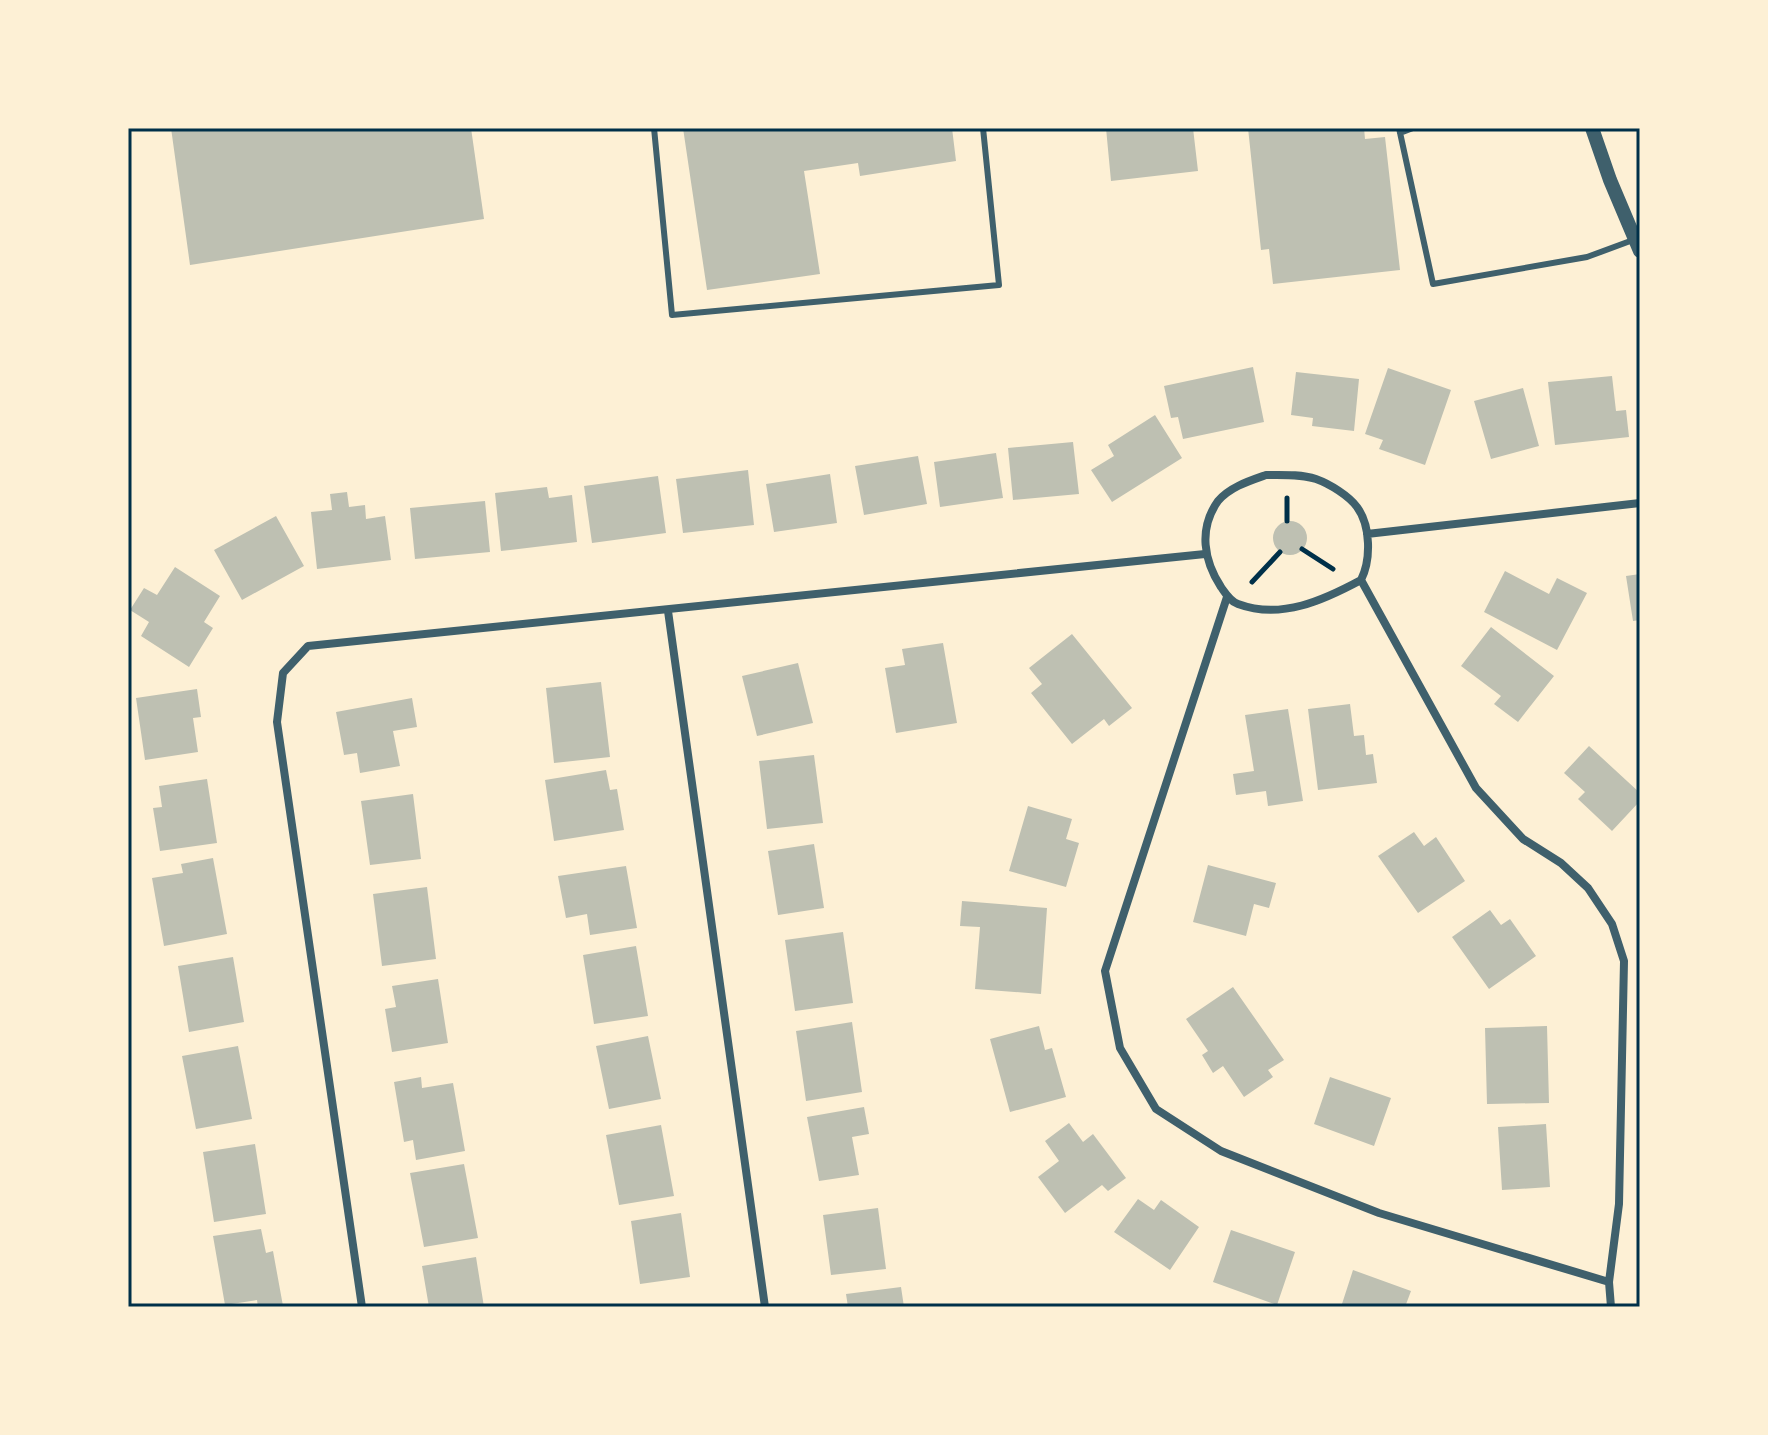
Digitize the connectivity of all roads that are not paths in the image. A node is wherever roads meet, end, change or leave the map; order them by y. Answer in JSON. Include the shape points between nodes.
{"nodes":[{"id":1,"x":654,"y":128,"type":"edge"},
{"id":2,"x":983,"y":128,"type":"edge"},
{"id":3,"x":1413,"y":128,"type":"edge"},
{"id":4,"x":1592,"y":128,"type":"edge"},
{"id":5,"x":1400,"y":130,"type":"edge"},
{"id":6,"x":1638,"y":242,"type":"edge"},
{"id":7,"x":1640,"y":503,"type":"edge"},
{"id":8,"x":1367,"y":534,"type":"junction"},
{"id":9,"x":1205,"y":554,"type":"junction"},
{"id":10,"x":1361,"y":580,"type":"junction"},
{"id":11,"x":1227,"y":597,"type":"junction"},
{"id":12,"x":668,"y":611,"type":"junction"},
{"id":13,"x":1609,"y":1282,"type":"junction"},
{"id":14,"x":362,"y":1307,"type":"edge"},
{"id":15,"x":765,"y":1307,"type":"edge"},
{"id":16,"x":1611,"y":1307,"type":"edge"}],
"edges":[{"from":1,"to":2,"type":"lane","via":[[672,315],[999,285]]},
{"from":3,"to":5,"type":"lane"},
{"from":4,"to":6,"type":"street"},
{"from":5,"to":6,"type":"lane","via":[[1433,284],[1587,257]]},
{"from":7,"to":8,"type":"street"},
{"from":8,"to":9,"type":"street","via":[[1358,508],[1338,491],[1316,479],[1266,475],[1241,483],[1219,501],[1207,526]]},
{"from":8,"to":10,"type":"street"},
{"from":9,"to":11,"type":"street"},
{"from":9,"to":12,"type":"street"},
{"from":10,"to":11,"type":"street","via":[[1304,606],[1256,608]]},
{"from":10,"to":13,"type":"street","via":[[1476,788],[1523,839],[1588,888],[1612,924],[1624,961],[1619,1204]]},
{"from":11,"to":13,"type":"street","via":[[1105,971],[1120,1048],[1156,1109],[1221,1151],[1379,1213]]},
{"from":12,"to":14,"type":"street","via":[[308,646],[283,673],[277,722]]},
{"from":12,"to":15,"type":"street"},
{"from":13,"to":16,"type":"street"}]}
